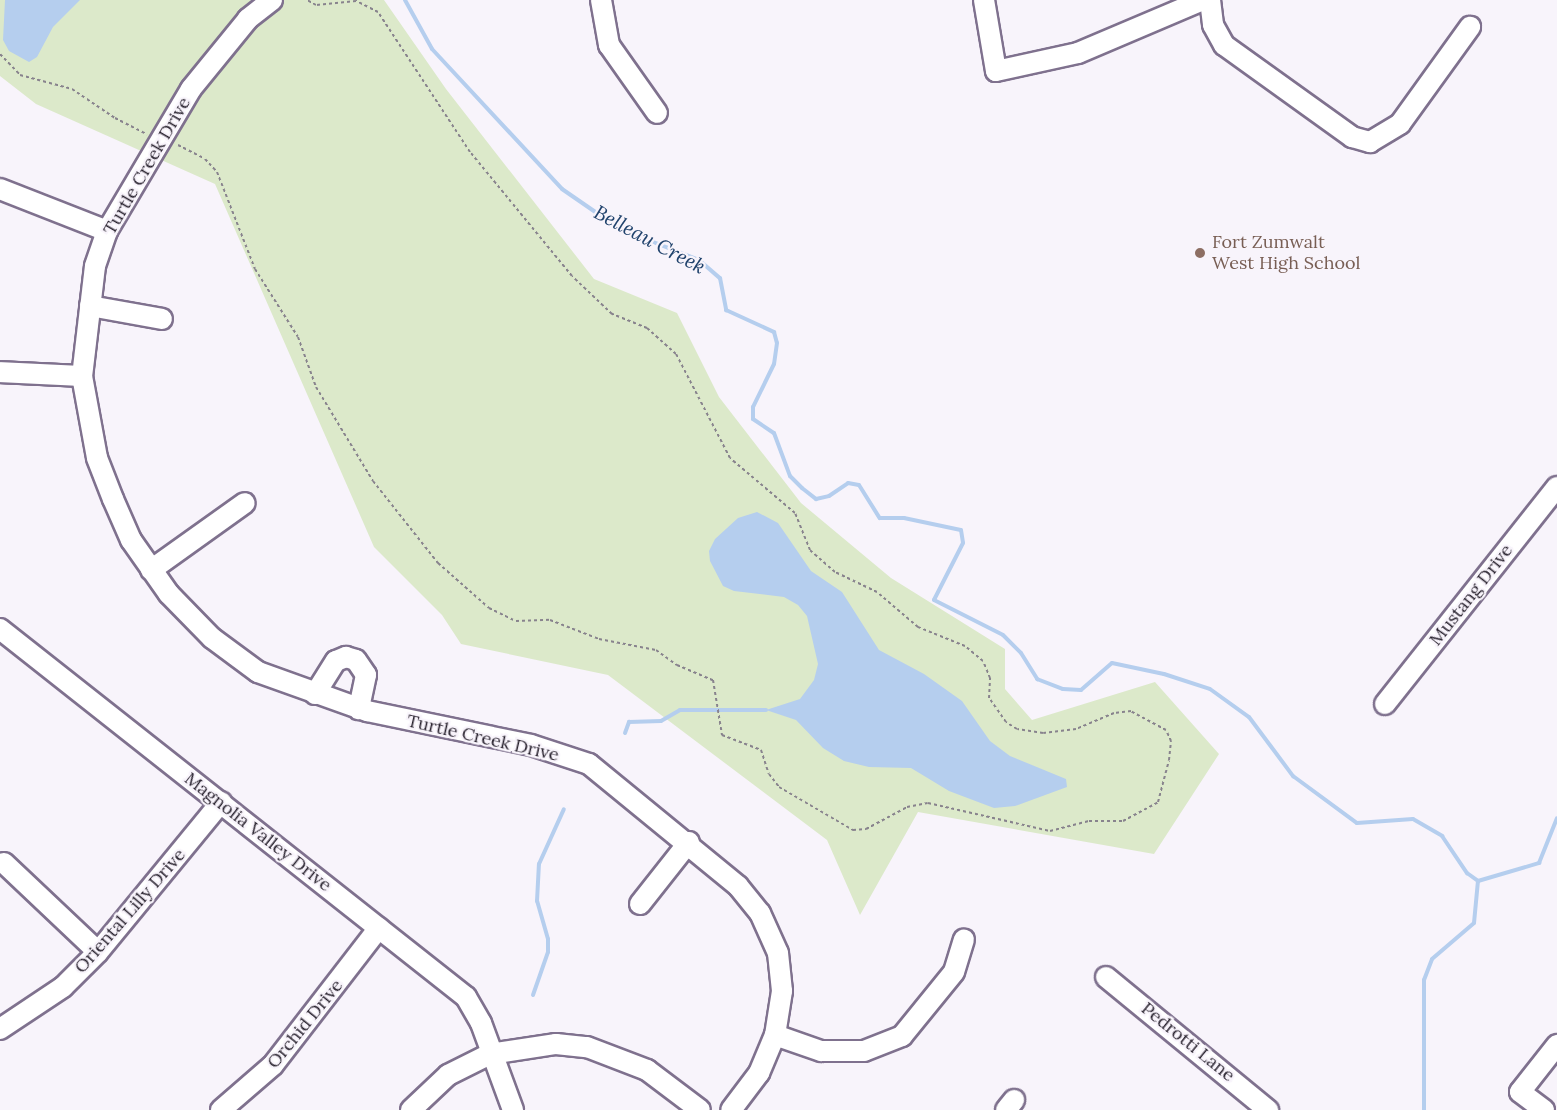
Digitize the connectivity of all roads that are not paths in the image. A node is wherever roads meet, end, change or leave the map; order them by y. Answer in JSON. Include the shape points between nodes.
{"nodes":[{"id":1,"x":272,"y":0,"type":"edge"},
{"id":2,"x":601,"y":0,"type":"edge"},
{"id":3,"x":984,"y":0,"type":"edge"},
{"id":4,"x":1203,"y":0,"type":"edge"},
{"id":5,"x":1210,"y":0,"type":"edge"},
{"id":6,"x":1470,"y":27,"type":"dead end"},
{"id":7,"x":657,"y":113,"type":"dead end"},
{"id":8,"x":0,"y":189,"type":"edge"},
{"id":9,"x":107,"y":231,"type":"junction"},
{"id":10,"x":90,"y":306,"type":"junction"},
{"id":11,"x":162,"y":319,"type":"dead end"},
{"id":12,"x":0,"y":372,"type":"edge"},
{"id":13,"x":82,"y":376,"type":"junction"},
{"id":14,"x":1557,"y":487,"type":"edge"},
{"id":15,"x":245,"y":503,"type":"dead end"},
{"id":16,"x":151,"y":570,"type":"junction"},
{"id":17,"x":0,"y":629,"type":"edge"},
{"id":18,"x":315,"y":694,"type":"junction"},
{"id":19,"x":1385,"y":704,"type":"dead end"},
{"id":20,"x":359,"y":709,"type":"junction"},
{"id":21,"x":220,"y":802,"type":"junction"},
{"id":22,"x":689,"y":842,"type":"junction"},
{"id":23,"x":4,"y":863,"type":"dead end"},
{"id":24,"x":640,"y":904,"type":"dead end"},
{"id":25,"x":379,"y":928,"type":"junction"},
{"id":26,"x":964,"y":939,"type":"dead end"},
{"id":27,"x":98,"y":952,"type":"junction"},
{"id":28,"x":1106,"y":977,"type":"dead end"},
{"id":29,"x":0,"y":1029,"type":"edge"},
{"id":30,"x":775,"y":1035,"type":"junction"},
{"id":31,"x":1557,"y":1045,"type":"edge"},
{"id":32,"x":490,"y":1054,"type":"junction"},
{"id":33,"x":220,"y":1110,"type":"edge"},
{"id":34,"x":411,"y":1110,"type":"edge"},
{"id":35,"x":513,"y":1110,"type":"edge"},
{"id":36,"x":700,"y":1110,"type":"edge"},
{"id":37,"x":731,"y":1110,"type":"edge"},
{"id":38,"x":1268,"y":1110,"type":"edge"},
{"id":39,"x":1544,"y":1110,"type":"edge"}],
"edges":[{"from":1,"to":9,"type":"street","name":"Turtle Creek Drive","via":[[248,19],[218,53]]},
{"from":2,"to":7,"type":"street","via":[[609,45]]},
{"from":3,"to":4,"type":"street","via":[[996,71],[1078,53]]},
{"from":5,"to":6,"type":"street","via":[[1213,25],[1224,45],[1352,137],[1370,142],[1400,124]]},
{"from":8,"to":9,"type":"street"},
{"from":9,"to":10,"type":"street","name":"Turtle Creek Drive","via":[[95,266]]},
{"from":10,"to":11,"type":"street"},
{"from":10,"to":13,"type":"street","name":"Turtle Creek Drive"},
{"from":12,"to":13,"type":"street"},
{"from":13,"to":16,"type":"street","name":"Turtle Creek Drive","via":[[97,458],[131,540]]},
{"from":14,"to":19,"type":"street","name":"Mustang Drive"},
{"from":15,"to":16,"type":"street"},
{"from":16,"to":18,"type":"street","name":"Turtle Creek Drive","via":[[212,638],[258,672]]},
{"from":17,"to":21,"type":"street","name":"Magnolia Valley Drive"},
{"from":18,"to":20,"type":"street","name":"Turtle Creek Drive"},
{"from":18,"to":20,"type":"street","via":[[336,661],[346,657],[356,660],[366,675]]},
{"from":20,"to":22,"type":"street","name":"Turtle Creek Drive","via":[[531,745],[590,764]]},
{"from":21,"to":25,"type":"street","name":"Magnolia Valley Drive"},
{"from":21,"to":27,"type":"street","name":"Oriental Lilly Drive"},
{"from":22,"to":24,"type":"street"},
{"from":22,"to":30,"type":"street","name":"Turtle Creek Drive","via":[[738,886],[760,913],[779,963],[782,992]]},
{"from":23,"to":27,"type":"street"},
{"from":25,"to":32,"type":"street","name":"Magnolia Valley Drive","via":[[466,997],[481,1023]]},
{"from":25,"to":33,"type":"street","name":"Orchid Drive","via":[[273,1065]]},
{"from":26,"to":30,"type":"street","via":[[954,972],[902,1036],[864,1051],[821,1051]]},
{"from":27,"to":29,"type":"street","name":"Oriental Lilly Drive","via":[[63,987]]},
{"from":28,"to":38,"type":"street","name":"Pedrotti Lane"},
{"from":30,"to":37,"type":"street","name":"Turtle Creek Drive","via":[[759,1072]]},
{"from":31,"to":39,"type":"street","via":[[1520,1092]]},
{"from":32,"to":34,"type":"street","via":[[448,1075]]},
{"from":32,"to":35,"type":"street","name":"Magnolia Valley Drive"},
{"from":32,"to":36,"type":"street","via":[[556,1044],[586,1047],[647,1070]]}]}
